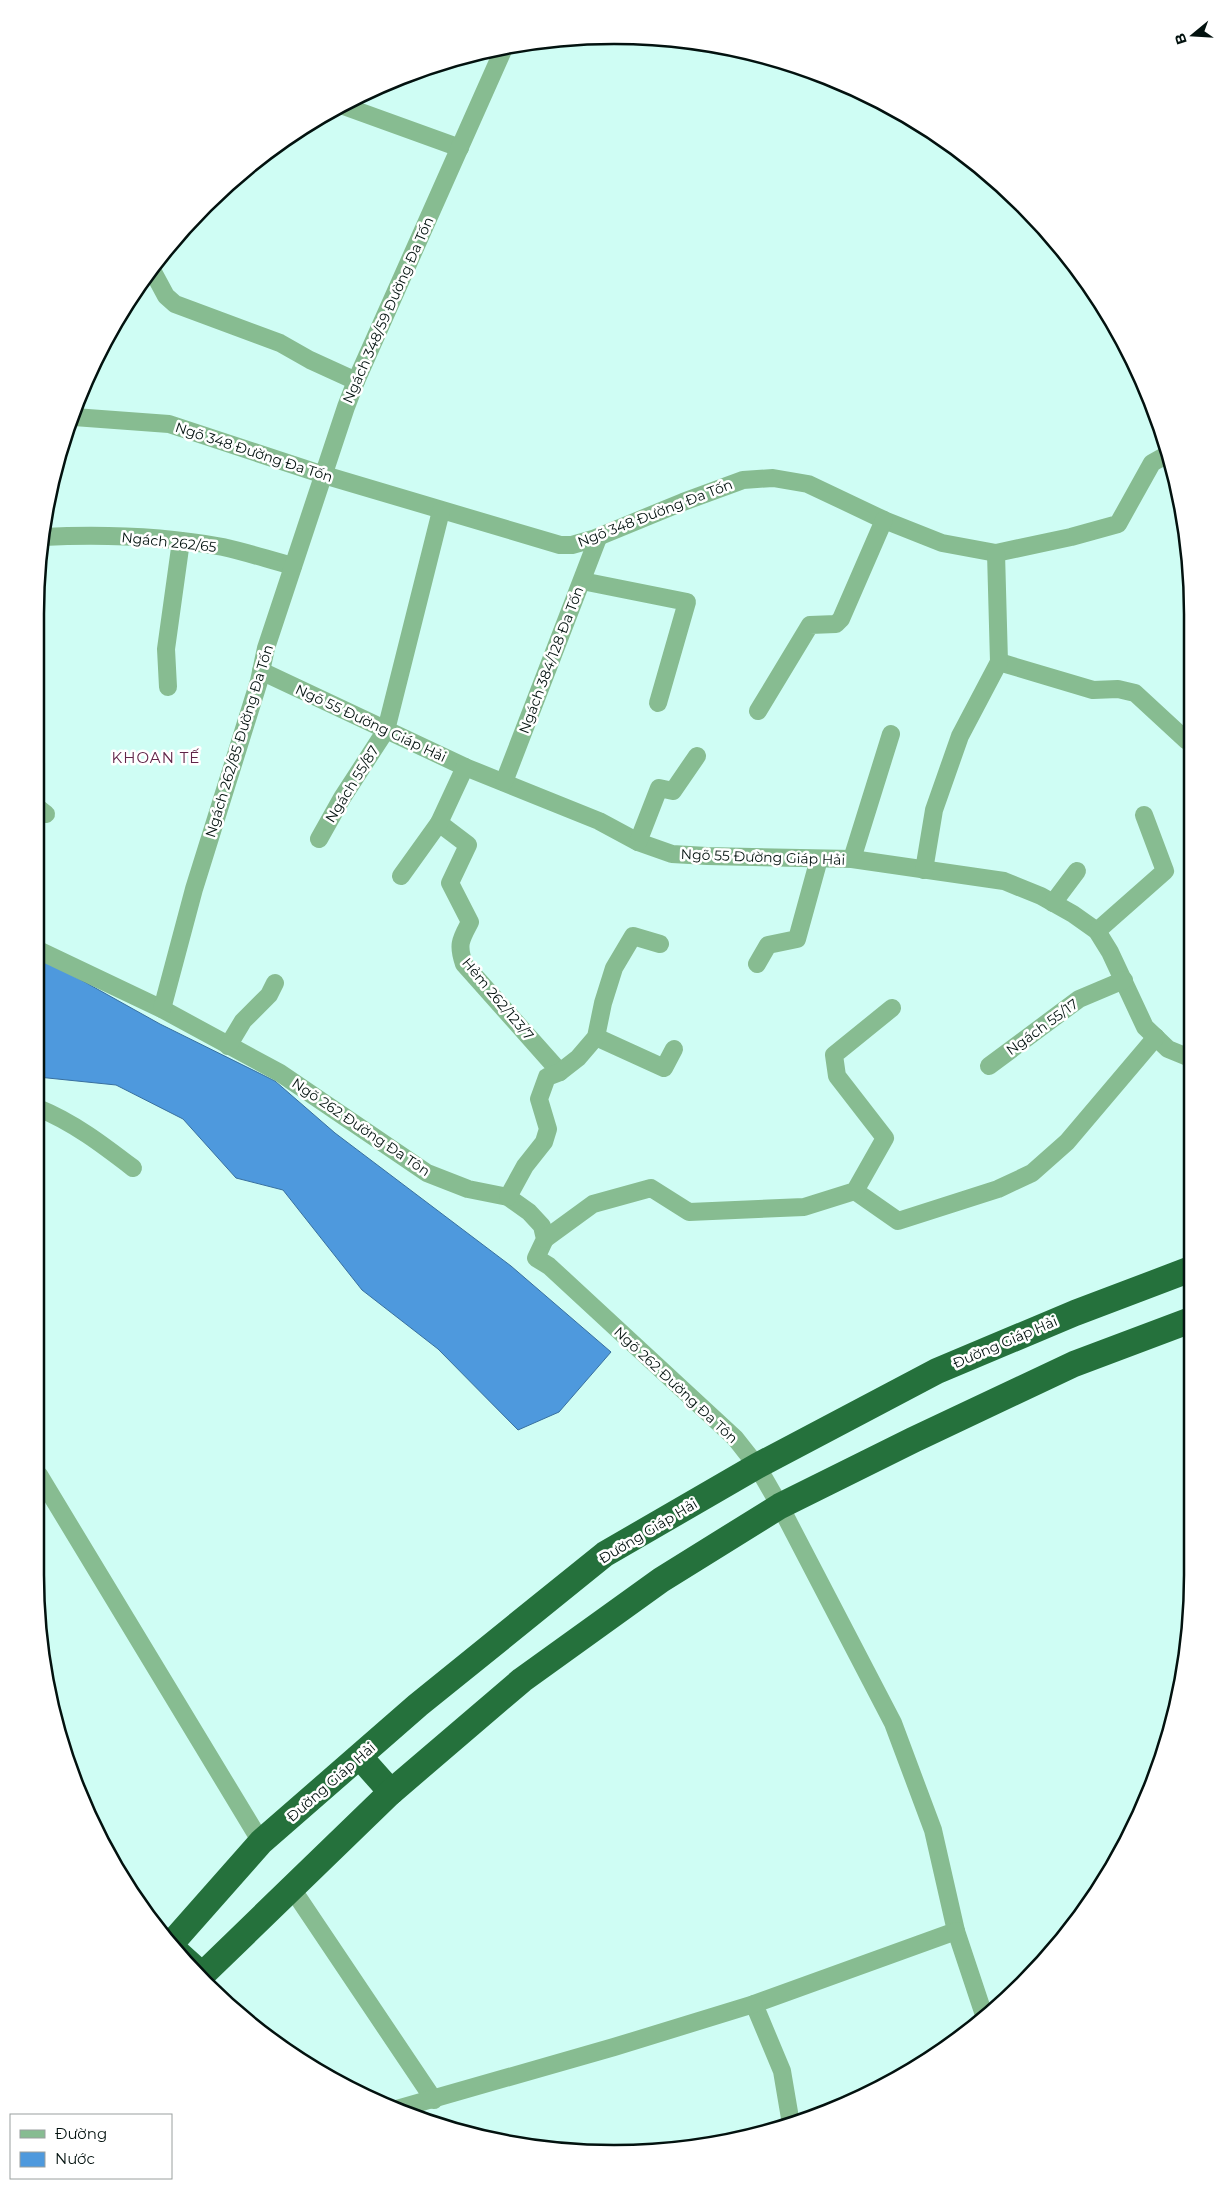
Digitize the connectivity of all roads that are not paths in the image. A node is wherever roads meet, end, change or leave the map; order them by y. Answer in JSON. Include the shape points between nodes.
{"nodes":[{"id":1,"x":501,"y":55,"type":"edge"},
{"id":2,"x":351,"y":109,"type":"edge"},
{"id":3,"x":460,"y":148,"type":"junction"},
{"id":4,"x":155,"y":276,"type":"edge"},
{"id":5,"x":356,"y":381,"type":"junction"},
{"id":6,"x":79,"y":417,"type":"edge"},
{"id":7,"x":1162,"y":457,"type":"edge"},
{"id":8,"x":324,"y":475,"type":"junction"},
{"id":9,"x":441,"y":511,"type":"junction"},
{"id":10,"x":884,"y":520,"type":"junction"},
{"id":11,"x":49,"y":538,"type":"edge"},
{"id":12,"x":598,"y":538,"type":"junction"},
{"id":13,"x":181,"y":541,"type":"junction"},
{"id":14,"x":996,"y":553,"type":"junction"},
{"id":15,"x":293,"y":566,"type":"junction"},
{"id":16,"x":582,"y":581,"type":"junction"},
{"id":17,"x":999,"y":662,"type":"junction"},
{"id":18,"x":261,"y":671,"type":"junction"},
{"id":19,"x":168,"y":686,"type":"dead end"},
{"id":20,"x":658,"y":703,"type":"dead end"},
{"id":21,"x":758,"y":711,"type":"dead end"},
{"id":22,"x":386,"y":730,"type":"junction"},
{"id":23,"x":891,"y":734,"type":"dead end"},
{"id":24,"x":1184,"y":738,"type":"edge"},
{"id":25,"x":697,"y":756,"type":"dead end"},
{"id":26,"x":465,"y":767,"type":"junction"},
{"id":27,"x":504,"y":782,"type":"junction"},
{"id":28,"x":1144,"y":815,"type":"dead end"},
{"id":29,"x":439,"y":823,"type":"junction"},
{"id":30,"x":319,"y":839,"type":"dead end"},
{"id":31,"x":638,"y":842,"type":"junction"},
{"id":32,"x":819,"y":859,"type":"junction"},
{"id":33,"x":852,"y":859,"type":"junction"},
{"id":34,"x":924,"y":870,"type":"junction"},
{"id":35,"x":1077,"y":871,"type":"dead end"},
{"id":36,"x":402,"y":876,"type":"dead end"},
{"id":37,"x":1053,"y":903,"type":"junction"},
{"id":38,"x":1097,"y":932,"type":"junction"},
{"id":39,"x":660,"y":944,"type":"dead end"},
{"id":40,"x":44,"y":953,"type":"edge"},
{"id":41,"x":757,"y":964,"type":"dead end"},
{"id":42,"x":1124,"y":980,"type":"junction"},
{"id":43,"x":275,"y":983,"type":"dead end"},
{"id":44,"x":892,"y":1008,"type":"dead end"},
{"id":45,"x":162,"y":1009,"type":"junction"},
{"id":46,"x":596,"y":1037,"type":"junction"},
{"id":47,"x":1156,"y":1038,"type":"junction"},
{"id":48,"x":228,"y":1046,"type":"junction"},
{"id":49,"x":674,"y":1049,"type":"dead end"},
{"id":50,"x":1184,"y":1056,"type":"edge"},
{"id":51,"x":990,"y":1066,"type":"dead end"},
{"id":52,"x":560,"y":1072,"type":"junction"},
{"id":53,"x":44,"y":1110,"type":"edge"},
{"id":54,"x":133,"y":1168,"type":"dead end"},
{"id":55,"x":855,"y":1191,"type":"junction"},
{"id":56,"x":508,"y":1198,"type":"junction"},
{"id":57,"x":545,"y":1239,"type":"junction"},
{"id":58,"x":1184,"y":1272,"type":"edge"},
{"id":59,"x":1184,"y":1323,"type":"edge"},
{"id":60,"x":756,"y":1466,"type":"junction"},
{"id":61,"x":44,"y":1483,"type":"edge"},
{"id":62,"x":780,"y":1506,"type":"junction"},
{"id":63,"x":360,"y":1758,"type":"junction"},
{"id":64,"x":391,"y":1792,"type":"junction"},
{"id":65,"x":261,"y":1842,"type":"junction"},
{"id":66,"x":291,"y":1887,"type":"junction"},
{"id":67,"x":956,"y":1931,"type":"junction"},
{"id":68,"x":176,"y":1940,"type":"edge"},
{"id":69,"x":205,"y":1971,"type":"edge"},
{"id":70,"x":754,"y":2004,"type":"junction"},
{"id":71,"x":982,"y":2010,"type":"edge"},
{"id":72,"x":434,"y":2100,"type":"junction"},
{"id":73,"x":408,"y":2106,"type":"edge"},
{"id":74,"x":790,"y":2117,"type":"edge"}],
"edges":[{"from":1,"to":3,"type":"street","name":"Ngách 348/59 Đường Đa Tốn"},
{"from":2,"to":3,"type":"street"},
{"from":3,"to":5,"type":"street","name":"Ngách 348/59 Đường Đa Tốn"},
{"from":4,"to":5,"type":"street","via":[[166,296],[175,304],[280,343]]},
{"from":5,"to":8,"type":"street","name":"Ngách 348/59 Đường Đa Tốn"},
{"from":6,"to":8,"type":"street","name":"Ngõ 348 Đường Đa Tốn","via":[[168,424]]},
{"from":7,"to":14,"type":"street","name":"Ngõ 348 Đường Đa Tốn","via":[[1152,463],[1118,524]]},
{"from":8,"to":9,"type":"street","name":"Ngõ 348 Đường Đa Tốn"},
{"from":8,"to":15,"type":"street","name":"Ngách 262/85 Đường Đa Tốn"},
{"from":9,"to":12,"type":"street","name":"Ngõ 348 Đường Đa Tốn","via":[[560,545]]},
{"from":9,"to":22,"type":"street","name":"Ngách 55/87"},
{"from":10,"to":12,"type":"street","name":"Ngõ 348 Đường Đa Tốn","via":[[808,484],[773,478],[743,480]]},
{"from":10,"to":14,"type":"street","name":"Ngõ 348 Đường Đa Tốn","via":[[942,543]]},
{"from":10,"to":21,"type":"street","via":[[841,619],[836,624],[810,625]]},
{"from":11,"to":13,"type":"street","name":"Ngách 262/65","via":[[94,535]]},
{"from":12,"to":16,"type":"street","name":"Ngách 384/128 Đa Tốn"},
{"from":13,"to":15,"type":"street","name":"Ngách 262/65","via":[[224,547]]},
{"from":13,"to":19,"type":"street","via":[[166,649]]},
{"from":14,"to":17,"type":"street"},
{"from":15,"to":18,"type":"street","name":"Ngách 262/85 Đường Đa Tốn"},
{"from":16,"to":20,"type":"street","via":[[687,602]]},
{"from":16,"to":27,"type":"street","name":"Ngách 384/128 Đa Tốn"},
{"from":17,"to":24,"type":"street","via":[[1093,690],[1118,689],[1135,693]]},
{"from":17,"to":34,"type":"street","via":[[960,736],[934,810]]},
{"from":18,"to":22,"type":"street","name":"Ngõ 55 Đường Giáp Hải"},
{"from":18,"to":45,"type":"street","name":"Ngách 262/85 Đường Đa Tốn","via":[[194,889]]},
{"from":22,"to":26,"type":"street","name":"Ngõ 55 Đường Giáp Hải"},
{"from":22,"to":30,"type":"street","name":"Ngách 55/87"},
{"from":23,"to":33,"type":"street"},
{"from":25,"to":31,"type":"street","via":[[673,791],[659,788]]},
{"from":26,"to":27,"type":"street","name":"Ngõ 55 Đường Giáp Hải"},
{"from":26,"to":29,"type":"street"},
{"from":27,"to":31,"type":"street","name":"Ngõ 55 Đường Giáp Hải","via":[[599,821]]},
{"from":28,"to":38,"type":"street","via":[[1165,871]]},
{"from":29,"to":36,"type":"street"},
{"from":29,"to":52,"type":"street","name":"Hẻm 262/123/7","via":[[468,845],[450,882],[470,922],[460,940],[464,964]]},
{"from":31,"to":32,"type":"street","name":"Ngõ 55 Đường Giáp Hải","via":[[672,854]]},
{"from":32,"to":33,"type":"street","name":"Ngõ 55 Đường Giáp Hải"},
{"from":32,"to":41,"type":"street","via":[[797,938],[768,945]]},
{"from":33,"to":34,"type":"street","name":"Ngõ 55 Đường Giáp Hải"},
{"from":34,"to":37,"type":"street","name":"Ngõ 55 Đường Giáp Hải","via":[[1004,881]]},
{"from":35,"to":37,"type":"street"},
{"from":37,"to":38,"type":"street","name":"Ngõ 55 Đường Giáp Hải"},
{"from":38,"to":42,"type":"street","name":"Ngõ 55 Đường Giáp Hải"},
{"from":39,"to":46,"type":"street","via":[[634,936],[614,968]]},
{"from":40,"to":45,"type":"street","name":"Ngõ 262 Đường Đa Tôn"},
{"from":42,"to":47,"type":"street","name":"Ngõ 55 Đường Giáp Hải","via":[[1145,1027]]},
{"from":42,"to":51,"type":"street","name":"Ngách 55/17","via":[[1079,1000]]},
{"from":43,"to":48,"type":"street","via":[[269,995],[243,1021]]},
{"from":44,"to":55,"type":"street","via":[[834,1055],[837,1076],[885,1138]]},
{"from":45,"to":48,"type":"street","name":"Ngõ 262 Đường Đa Tôn"},
{"from":46,"to":49,"type":"street","via":[[664,1068]]},
{"from":46,"to":52,"type":"street","via":[[578,1058]]},
{"from":47,"to":50,"type":"street","name":"Ngõ 55 Đường Giáp Hải","via":[[1168,1049]]},
{"from":47,"to":55,"type":"street","via":[[1067,1142],[1032,1173],[998,1189],[898,1221]]},
{"from":48,"to":56,"type":"street","name":"Ngõ 262 Đường Đa Tôn","via":[[280,1073],[426,1173],[468,1189]]},
{"from":52,"to":56,"type":"street","via":[[547,1077],[539,1099],[548,1129],[544,1142]]},
{"from":53,"to":54,"type":"street","via":[[93,1138]]},
{"from":55,"to":57,"type":"street","via":[[804,1207],[689,1212],[651,1188],[593,1204]]},
{"from":56,"to":57,"type":"street","name":"Ngõ 262 Đường Đa Tôn","via":[[529,1212],[542,1226]]},
{"from":57,"to":60,"type":"street","name":"Ngõ 262 Đường Đa Tôn","via":[[536,1258],[549,1266],[735,1438]]},
{"from":58,"to":60,"type":"highway","name":"Đường Giáp Hải","via":[[937,1371]]},
{"from":59,"to":62,"type":"highway","via":[[1074,1364]]},
{"from":60,"to":62,"type":"street"},
{"from":60,"to":63,"type":"highway","name":"Đường Giáp Hải","via":[[605,1554],[418,1705]]},
{"from":61,"to":65,"type":"street"},
{"from":62,"to":64,"type":"highway","via":[[661,1580],[522,1680]]},
{"from":62,"to":67,"type":"street","via":[[894,1723],[933,1830]]},
{"from":63,"to":64,"type":"highway"},
{"from":63,"to":65,"type":"highway","name":"Đường Giáp Hải"},
{"from":64,"to":66,"type":"highway"},
{"from":65,"to":68,"type":"highway","name":"Đường Giáp Hải"},
{"from":66,"to":69,"type":"highway"},
{"from":66,"to":72,"type":"street"},
{"from":67,"to":70,"type":"street"},
{"from":67,"to":71,"type":"street"},
{"from":70,"to":72,"type":"street"},
{"from":70,"to":74,"type":"street","via":[[782,2072]]},
{"from":72,"to":73,"type":"street"}]}
